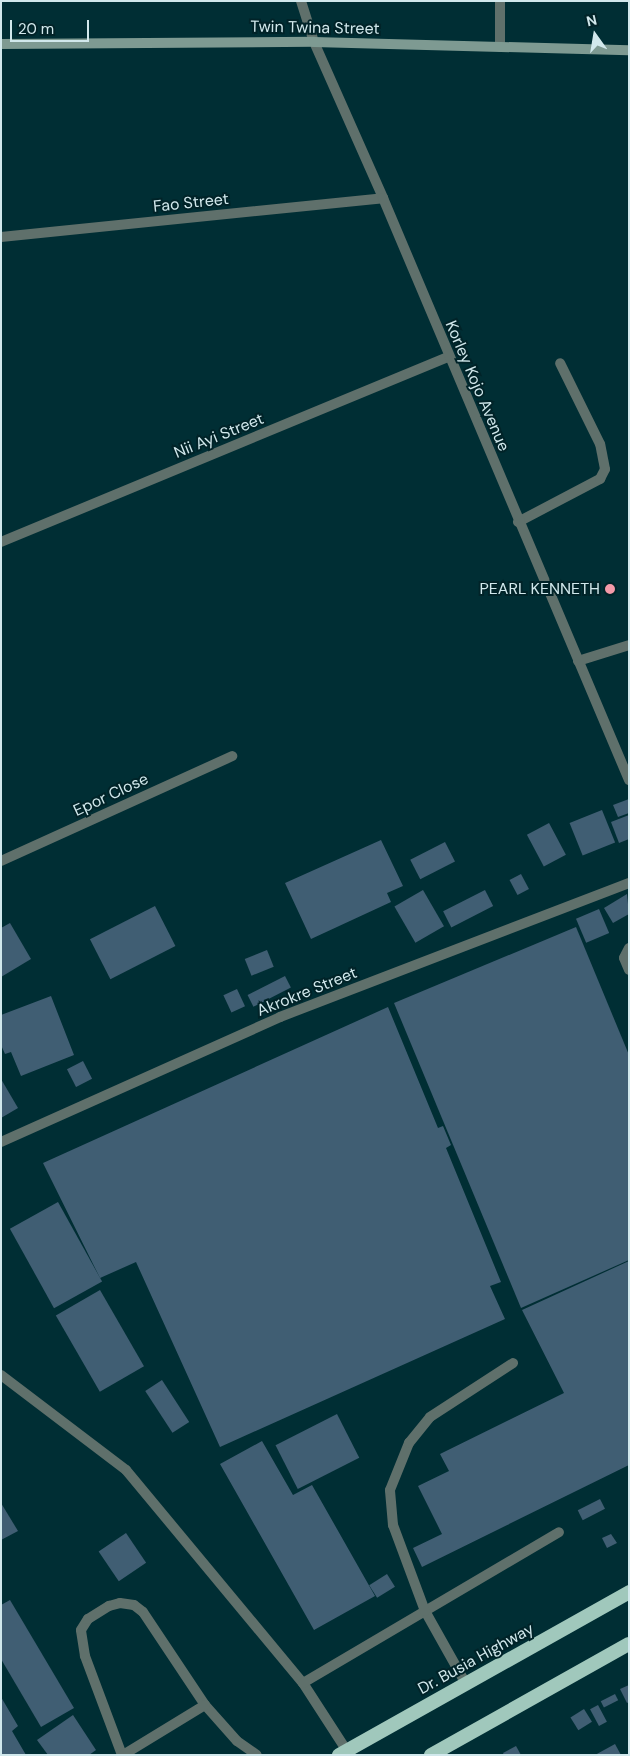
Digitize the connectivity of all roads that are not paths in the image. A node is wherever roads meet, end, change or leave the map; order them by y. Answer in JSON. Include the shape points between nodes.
{"nodes":[{"id":1,"x":301,"y":1,"type":"edge"},
{"id":2,"x":500,"y":1,"type":"edge"},
{"id":3,"x":314,"y":42,"type":"junction"},
{"id":4,"x":1,"y":44,"type":"edge"},
{"id":5,"x":500,"y":47,"type":"junction"},
{"id":6,"x":629,"y":50,"type":"edge"},
{"id":7,"x":383,"y":198,"type":"junction"},
{"id":8,"x":1,"y":238,"type":"edge"},
{"id":9,"x":448,"y":357,"type":"junction"},
{"id":10,"x":560,"y":363,"type":"dead end"},
{"id":11,"x":518,"y":522,"type":"junction"},
{"id":12,"x":1,"y":542,"type":"edge"},
{"id":13,"x":629,"y":645,"type":"edge"},
{"id":14,"x":578,"y":661,"type":"junction"},
{"id":15,"x":232,"y":756,"type":"dead end"},
{"id":16,"x":628,"y":774,"type":"edge"},
{"id":17,"x":1,"y":861,"type":"edge"},
{"id":18,"x":629,"y":883,"type":"edge"},
{"id":19,"x":629,"y":948,"type":"edge"},
{"id":20,"x":629,"y":970,"type":"edge"},
{"id":21,"x":1,"y":1142,"type":"edge"},
{"id":22,"x":512,"y":1363,"type":"dead end"},
{"id":23,"x":1,"y":1376,"type":"edge"},
{"id":24,"x":559,"y":1532,"type":"dead end"},
{"id":25,"x":629,"y":1592,"type":"edge"},
{"id":26,"x":425,"y":1611,"type":"junction"},
{"id":27,"x":629,"y":1644,"type":"edge"},
{"id":28,"x":303,"y":1683,"type":"junction"},
{"id":29,"x":466,"y":1684,"type":"junction"},
{"id":30,"x":205,"y":1705,"type":"junction"},
{"id":31,"x":343,"y":1753,"type":"edge"},
{"id":32,"x":122,"y":1755,"type":"edge"},
{"id":33,"x":257,"y":1755,"type":"edge"},
{"id":34,"x":430,"y":1755,"type":"edge"}],
"edges":[{"from":1,"to":3,"type":"street","name":"Korley Kojo Avenue"},
{"from":2,"to":5,"type":"street"},
{"from":3,"to":4,"type":"main road","name":"Twin Twina Street"},
{"from":3,"to":5,"type":"main road","name":"Twin Twina Street"},
{"from":3,"to":7,"type":"street","name":"Korley Kojo Avenue"},
{"from":5,"to":6,"type":"main road","name":"Twin Twina Street"},
{"from":7,"to":8,"type":"street","name":"Fao Street"},
{"from":7,"to":9,"type":"street","name":"Korley Kojo Avenue"},
{"from":9,"to":11,"type":"street","name":"Korley Kojo Avenue"},
{"from":9,"to":12,"type":"street","name":"Nii Ayi Street"},
{"from":10,"to":11,"type":"street","via":[[600,444],[605,469],[600,479]]},
{"from":11,"to":14,"type":"street","name":"Korley Kojo Avenue"},
{"from":13,"to":14,"type":"street"},
{"from":14,"to":16,"type":"street","name":"Korley Kojo Avenue"},
{"from":15,"to":17,"type":"street","name":"Epor Close"},
{"from":18,"to":21,"type":"street","name":"Akrokre Street","via":[[280,1017]]},
{"from":19,"to":20,"type":"street","via":[[624,958]]},
{"from":22,"to":26,"type":"street","via":[[430,1417],[409,1442],[390,1490],[393,1525]]},
{"from":23,"to":28,"type":"street","via":[[126,1470]]},
{"from":24,"to":26,"type":"street"},
{"from":25,"to":29,"type":"highway","name":"Dr. Busia Highway"},
{"from":26,"to":28,"type":"street"},
{"from":26,"to":29,"type":"street"},
{"from":27,"to":34,"type":"highway"},
{"from":28,"to":31,"type":"street"},
{"from":29,"to":31,"type":"highway","name":"Dr. Busia Highway"},
{"from":30,"to":32,"type":"street"},
{"from":30,"to":32,"type":"street","via":[[143,1612],[134,1605],[120,1603],[108,1606],[88,1619],[81,1630],[82,1647]]},
{"from":30,"to":33,"type":"street","via":[[237,1740]]}]}
